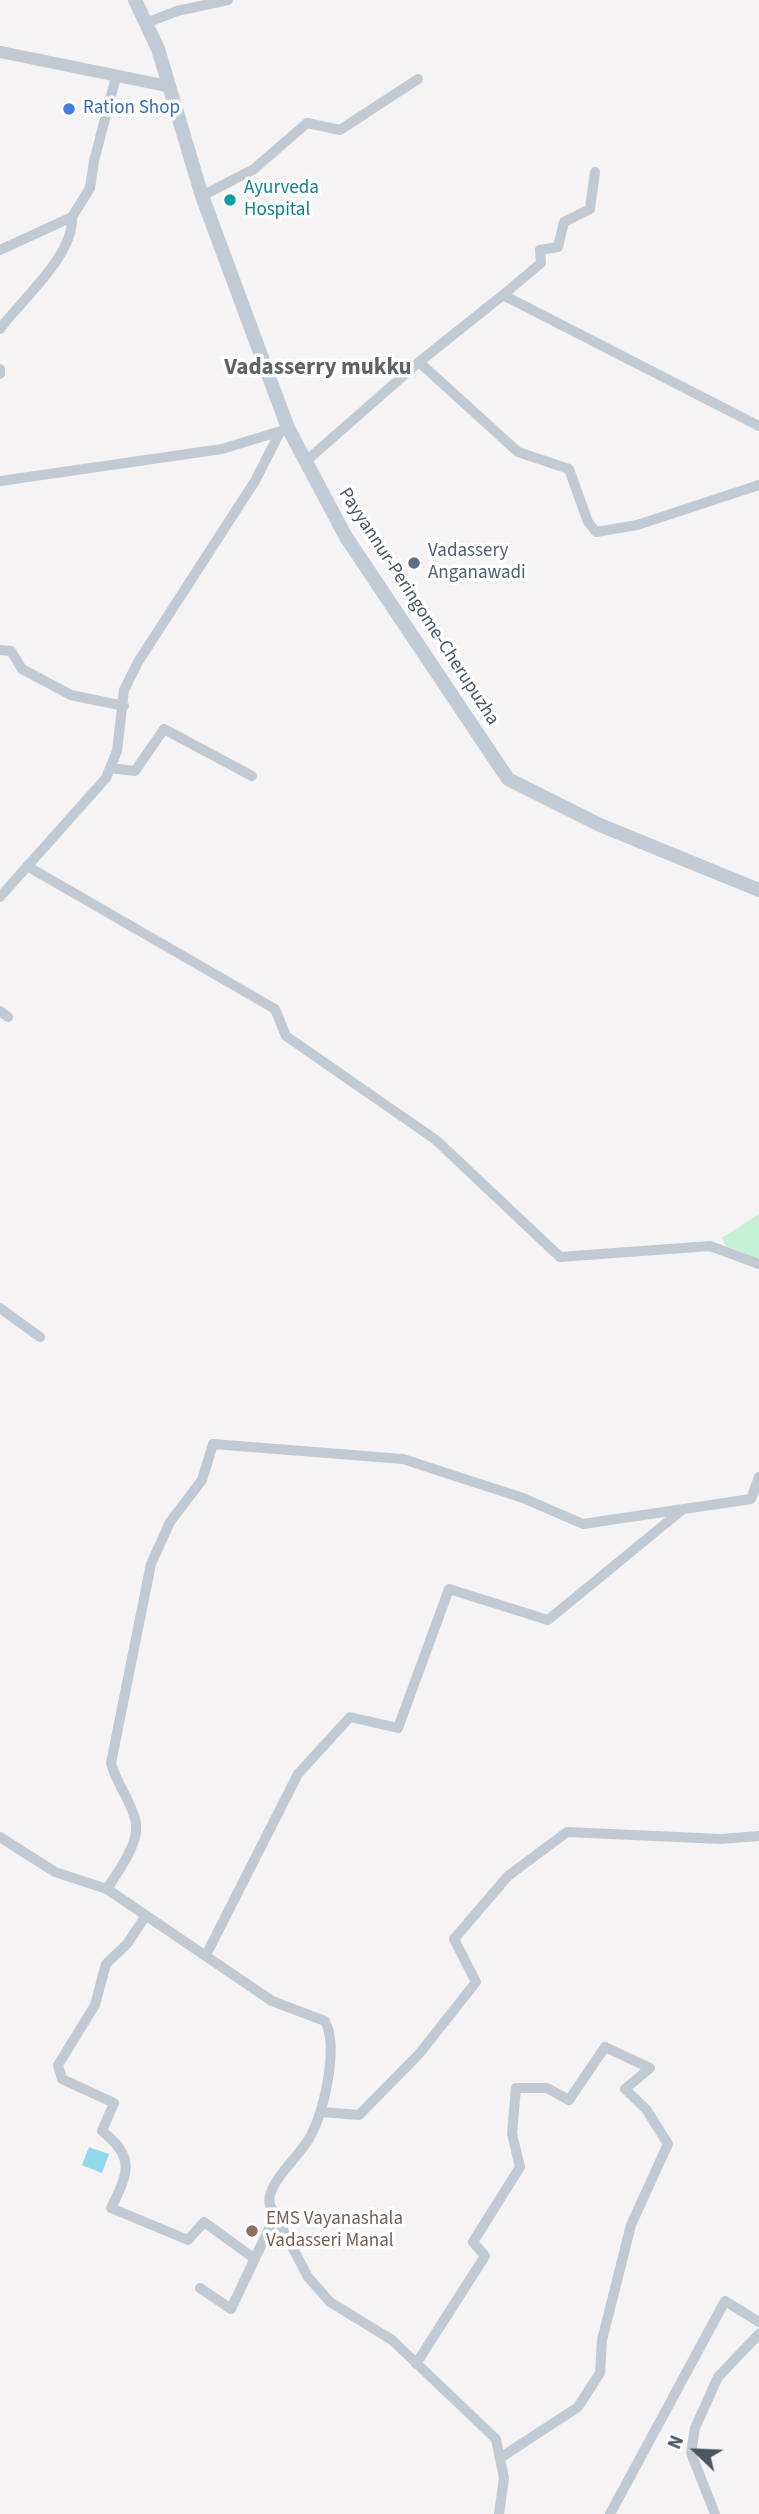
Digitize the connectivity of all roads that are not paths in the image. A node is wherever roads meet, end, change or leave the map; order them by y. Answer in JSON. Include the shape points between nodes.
{"nodes":[{"id":1,"x":135,"y":0,"type":"edge"},
{"id":2,"x":228,"y":0,"type":"edge"},
{"id":3,"x":146,"y":23,"type":"junction"},
{"id":4,"x":0,"y":52,"type":"edge"},
{"id":5,"x":116,"y":76,"type":"junction"},
{"id":6,"x":418,"y":79,"type":"dead end"},
{"id":7,"x":167,"y":86,"type":"junction"},
{"id":8,"x":595,"y":172,"type":"dead end"},
{"id":9,"x":202,"y":196,"type":"junction"},
{"id":10,"x":72,"y":217,"type":"junction"},
{"id":11,"x":0,"y":250,"type":"edge"},
{"id":12,"x":503,"y":295,"type":"junction"},
{"id":13,"x":0,"y":330,"type":"edge"},
{"id":14,"x":419,"y":362,"type":"junction"},
{"id":15,"x":0,"y":369,"type":"edge"},
{"id":16,"x":0,"y":374,"type":"edge"},
{"id":17,"x":759,"y":426,"type":"edge"},
{"id":18,"x":284,"y":430,"type":"junction"},
{"id":19,"x":305,"y":462,"type":"junction"},
{"id":20,"x":0,"y":481,"type":"edge"},
{"id":21,"x":759,"y":485,"type":"edge"},
{"id":22,"x":0,"y":650,"type":"edge"},
{"id":23,"x":124,"y":706,"type":"junction"},
{"id":24,"x":110,"y":768,"type":"junction"},
{"id":25,"x":252,"y":776,"type":"dead end"},
{"id":26,"x":27,"y":866,"type":"junction"},
{"id":27,"x":759,"y":890,"type":"edge"},
{"id":28,"x":0,"y":897,"type":"edge"},
{"id":29,"x":759,"y":1264,"type":"edge"},
{"id":30,"x":0,"y":1308,"type":"edge"},
{"id":31,"x":40,"y":1337,"type":"dead end"},
{"id":32,"x":759,"y":1477,"type":"edge"},
{"id":33,"x":682,"y":1510,"type":"junction"},
{"id":34,"x":759,"y":1836,"type":"edge"},
{"id":35,"x":0,"y":1837,"type":"edge"},
{"id":36,"x":107,"y":1889,"type":"junction"},
{"id":37,"x":145,"y":1917,"type":"junction"},
{"id":38,"x":206,"y":1955,"type":"junction"},
{"id":39,"x":321,"y":2112,"type":"junction"},
{"id":40,"x":275,"y":2214,"type":"junction"},
{"id":41,"x":255,"y":2259,"type":"junction"},
{"id":42,"x":200,"y":2288,"type":"dead end"},
{"id":43,"x":759,"y":2322,"type":"edge"},
{"id":44,"x":759,"y":2334,"type":"edge"},
{"id":45,"x":416,"y":2364,"type":"junction"},
{"id":46,"x":500,"y":2458,"type":"junction"},
{"id":47,"x":499,"y":2514,"type":"edge"},
{"id":48,"x":610,"y":2514,"type":"edge"},
{"id":49,"x":715,"y":2514,"type":"edge"}],
"edges":[{"from":1,"to":3,"type":"main road","name":"Payyannur-Peringome-Cherupuzha"},
{"from":2,"to":3,"type":"street"},
{"from":3,"to":7,"type":"main road","name":"Payyannur-Peringome-Cherupuzha"},
{"from":4,"to":5,"type":"street"},
{"from":5,"to":7,"type":"street"},
{"from":5,"to":10,"type":"street","via":[[90,188]]},
{"from":6,"to":9,"type":"street","via":[[340,130],[307,123],[254,169]]},
{"from":7,"to":9,"type":"main road","name":"Payyannur-Peringome-Cherupuzha"},
{"from":8,"to":12,"type":"street","via":[[590,209],[564,222],[558,247],[540,250],[541,263]]},
{"from":9,"to":18,"type":"main road","name":"Payyannur-Peringome-Cherupuzha"},
{"from":10,"to":11,"type":"street"},
{"from":10,"to":13,"type":"street","via":[[60,253]]},
{"from":12,"to":14,"type":"street"},
{"from":12,"to":17,"type":"street"},
{"from":14,"to":19,"type":"street"},
{"from":14,"to":21,"type":"street","via":[[518,452],[569,469],[596,532],[637,525]]},
{"from":15,"to":16,"type":"street"},
{"from":18,"to":19,"type":"main road","name":"Payyannur-Peringome-Cherupuzha"},
{"from":18,"to":20,"type":"street","via":[[222,449]]},
{"from":18,"to":23,"type":"street","via":[[138,662],[124,691]]},
{"from":19,"to":27,"type":"main road","name":"Payyannur-Peringome-Cherupuzha","via":[[346,537],[508,779],[600,825]]},
{"from":22,"to":23,"type":"street","via":[[10,651],[22,669],[71,695]]},
{"from":23,"to":24,"type":"street"},
{"from":24,"to":25,"type":"street","via":[[135,771],[164,729]]},
{"from":24,"to":26,"type":"street","via":[[96,793]]},
{"from":26,"to":28,"type":"street"},
{"from":26,"to":29,"type":"street","via":[[275,1009],[286,1036],[436,1140],[559,1257],[710,1246]]},
{"from":30,"to":31,"type":"street"},
{"from":32,"to":33,"type":"street","via":[[751,1499]]},
{"from":33,"to":36,"type":"street","via":[[583,1524],[403,1459],[213,1444],[202,1480],[170,1522],[151,1564],[111,1763],[137,1829]]},
{"from":33,"to":38,"type":"street","via":[[548,1620],[449,1589],[398,1728],[350,1717],[298,1774]]},
{"from":34,"to":39,"type":"street","via":[[721,1839],[567,1832],[508,1876],[454,1939],[476,1982],[419,2054],[359,2115]]},
{"from":35,"to":36,"type":"street","via":[[55,1872]]},
{"from":36,"to":37,"type":"street"},
{"from":37,"to":38,"type":"street"},
{"from":37,"to":41,"type":"street","via":[[106,1964],[95,2005],[58,2065],[62,2079],[114,2102],[102,2131],[120,2145],[126,2157],[122,2185],[111,2208],[188,2240],[204,2222]]},
{"from":38,"to":39,"type":"street","via":[[272,2001],[325,2021],[330,2029],[330,2063]]},
{"from":39,"to":40,"type":"street","via":[[310,2138],[274,2185],[268,2199]]},
{"from":40,"to":41,"type":"street"},
{"from":40,"to":45,"type":"street","via":[[308,2277],[330,2302],[392,2340]]},
{"from":41,"to":42,"type":"street","via":[[231,2309]]},
{"from":43,"to":48,"type":"street","via":[[724,2301]]},
{"from":44,"to":49,"type":"street","via":[[718,2377],[695,2428],[691,2453]]},
{"from":45,"to":46,"type":"street","via":[[496,2439]]},
{"from":45,"to":46,"type":"street","via":[[485,2256],[473,2242],[520,2167],[512,2134],[516,2088],[547,2088],[569,2100],[605,2047],[650,2068],[625,2089],[646,2109],[668,2144],[631,2225],[602,2340],[600,2373],[578,2407]]},
{"from":46,"to":47,"type":"street","via":[[504,2478]]}]}
